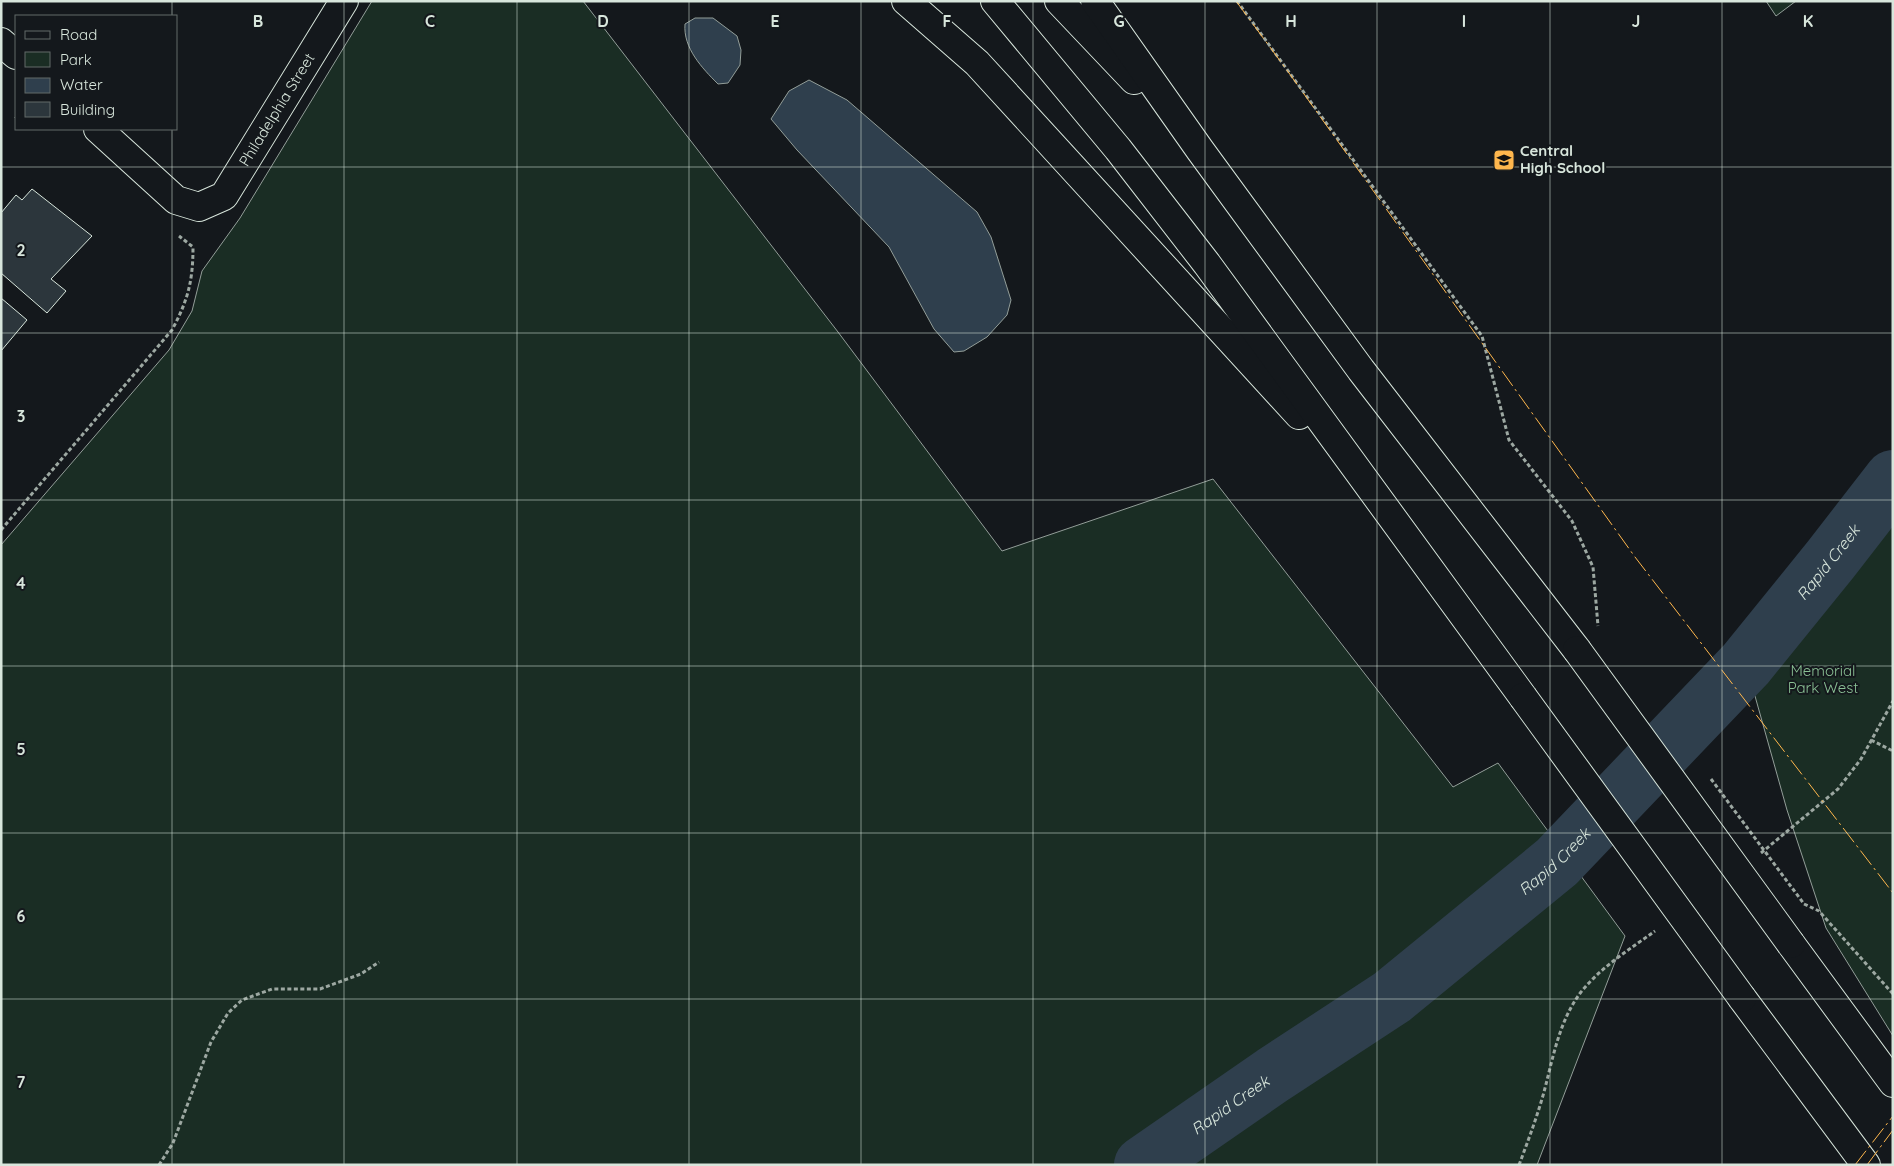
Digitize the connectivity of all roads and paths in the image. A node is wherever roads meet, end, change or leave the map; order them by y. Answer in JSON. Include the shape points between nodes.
{"nodes":[{"id":1,"x":344,"y":1,"type":"edge"},
{"id":2,"x":906,"y":1,"type":"edge"},
{"id":3,"x":995,"y":1,"type":"edge"},
{"id":4,"x":1059,"y":1,"type":"edge"},
{"id":5,"x":1095,"y":1,"type":"edge"},
{"id":6,"x":1237,"y":1,"type":"edge"},
{"id":7,"x":1,"y":42,"type":"edge"},
{"id":8,"x":15,"y":54,"type":"edge"},
{"id":9,"x":99,"y":130,"type":"edge"},
{"id":10,"x":1200,"y":150,"type":"junction"},
{"id":11,"x":179,"y":236,"type":"dead end"},
{"id":12,"x":1394,"y":520,"type":"junction"},
{"id":13,"x":1,"y":530,"type":"edge"},
{"id":14,"x":1598,"y":626,"type":"dead end"},
{"id":15,"x":1871,"y":740,"type":"dead end"},
{"id":16,"x":1893,"y":751,"type":"edge"},
{"id":17,"x":1804,"y":904,"type":"dead end"},
{"id":18,"x":379,"y":962,"type":"dead end"},
{"id":19,"x":1893,"y":994,"type":"edge"},
{"id":20,"x":1893,"y":1083,"type":"edge"},
{"id":21,"x":159,"y":1165,"type":"edge"},
{"id":22,"x":1866,"y":1165,"type":"edge"}],
"edges":[{"from":1,"to":9,"type":"main road","name":"Philadelphia Street","via":[[224,196],[199,207],[176,200]]},
{"from":2,"to":12,"type":"main road","via":[[977,63]]},
{"from":3,"to":12,"type":"main road","via":[[1118,149],[1201,256]]},
{"from":4,"to":10,"type":"main road"},
{"from":5,"to":10,"type":"main road"},
{"from":6,"to":14,"type":"path","via":[[1482,336],[1509,440],[1572,521],[1593,567]]},
{"from":7,"to":8,"type":"main road"},
{"from":10,"to":20,"type":"main road","bridge":true,"via":[[1361,370],[1577,650]]},
{"from":11,"to":13,"type":"path","via":[[192,247],[193,273],[184,308],[172,330]]},
{"from":12,"to":22,"type":"main road","bridge":true},
{"from":15,"to":16,"type":"path"},
{"from":17,"to":19,"type":"path","via":[[1819,911]]},
{"from":18,"to":21,"type":"path","via":[[361,974],[320,989],[272,989],[242,1000],[228,1013],[212,1042],[173,1143]]}]}
